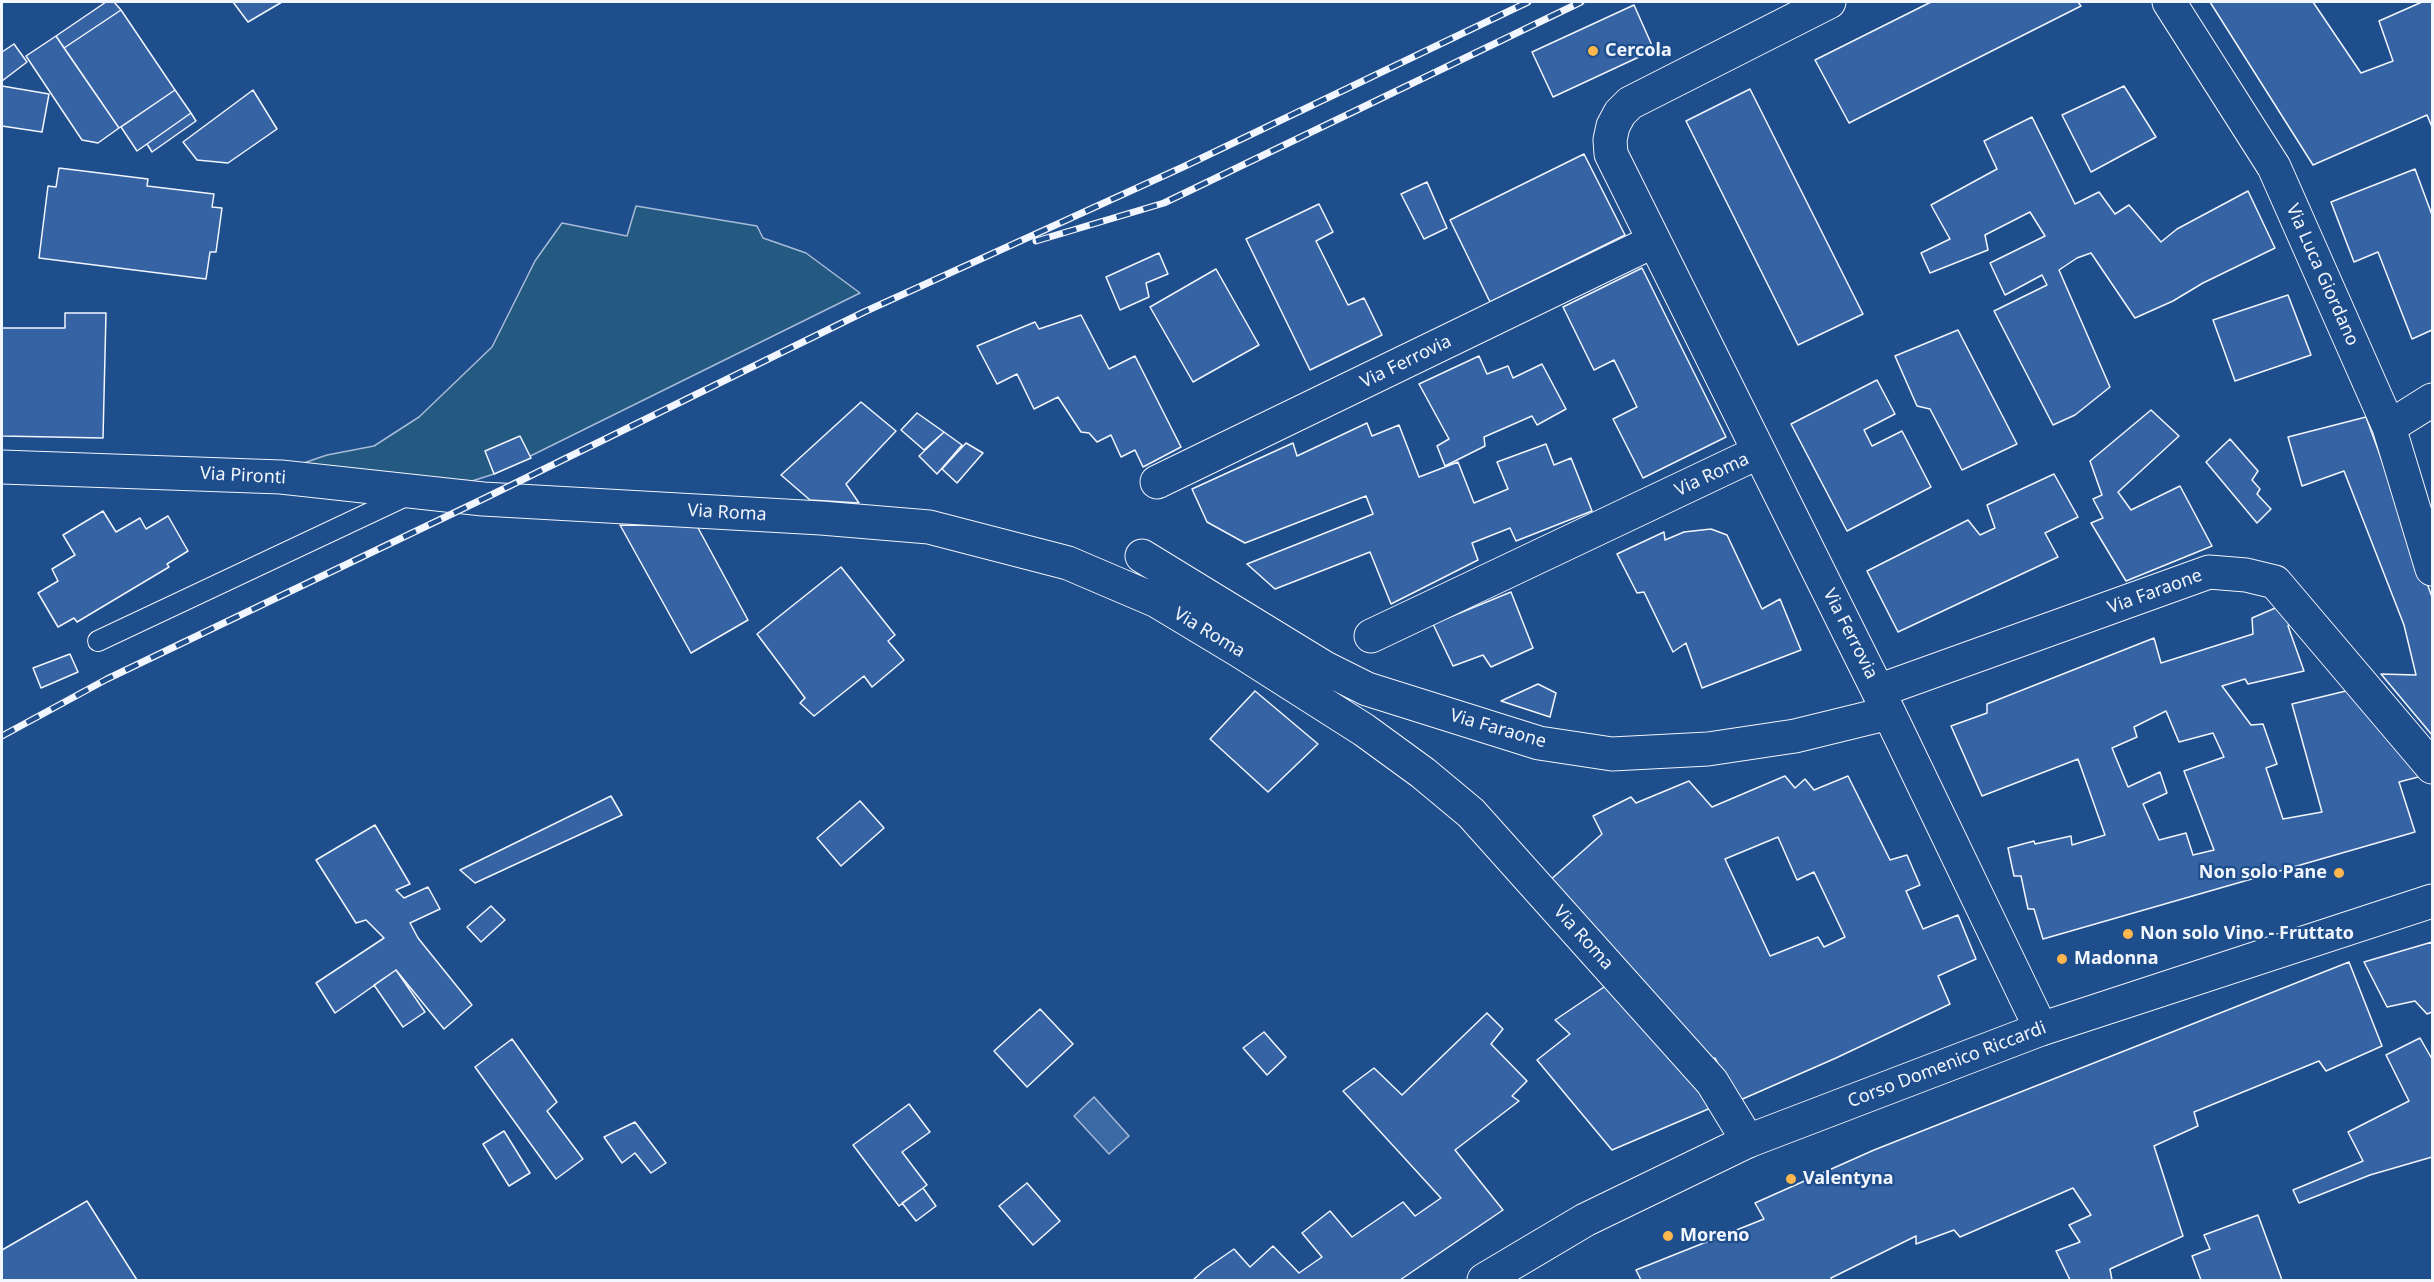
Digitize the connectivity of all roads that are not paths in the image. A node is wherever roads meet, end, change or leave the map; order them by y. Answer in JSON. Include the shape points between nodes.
{"nodes":[{"id":1,"x":1829,"y":2,"type":"edge"},
{"id":2,"x":2169,"y":2,"type":"edge"},
{"id":3,"x":1654,"y":241,"type":"junction"},
{"id":4,"x":2433,"y":400,"type":"edge"},
{"id":5,"x":2389,"y":427,"type":"junction"},
{"id":6,"x":1759,"y":452,"type":"junction"},
{"id":7,"x":2,"y":466,"type":"edge"},
{"id":8,"x":1157,"y":482,"type":"dead end"},
{"id":9,"x":415,"y":491,"type":"junction"},
{"id":10,"x":483,"y":499,"type":"joint"},
{"id":11,"x":1142,"y":556,"type":"dead end"},
{"id":12,"x":2433,"y":569,"type":"edge"},
{"id":13,"x":1371,"y":636,"type":"dead end"},
{"id":14,"x":98,"y":641,"type":"dead end"},
{"id":15,"x":1884,"y":702,"type":"junction"},
{"id":16,"x":2433,"y":766,"type":"edge"},
{"id":17,"x":2433,"y":901,"type":"edge"},
{"id":18,"x":2041,"y":1029,"type":"junction"},
{"id":19,"x":1748,"y":1141,"type":"junction"},
{"id":20,"x":1484,"y":1281,"type":"edge"}],
"edges":[{"from":1,"to":3,"type":"street","name":"Via Ferrovia","via":[[1630,103],[1620,113],[1612,126],[1611,154]]},
{"from":2,"to":5,"type":"street","name":"Via Luca Giordano","via":[[2274,167]]},
{"from":3,"to":6,"type":"street","name":"Via Ferrovia"},
{"from":3,"to":8,"type":"street","name":"Via Ferrovia"},
{"from":4,"to":5,"type":"street"},
{"from":5,"to":12,"type":"street","name":"Via Luca Giordano"},
{"from":6,"to":13,"type":"street","name":"Via Roma"},
{"from":6,"to":15,"type":"street","name":"Via Ferrovia"},
{"from":7,"to":9,"type":"street","name":"Via Pironti","via":[[281,477]]},
{"from":9,"to":10,"type":"street","name":"Via Pironti"},
{"from":9,"to":14,"type":"lane"},
{"from":10,"to":19,"type":"street","name":"Via Roma","via":[[929,527],[1068,563],[1157,602],[1364,730],[1471,813],[1712,1082]]},
{"from":11,"to":15,"type":"street","name":"Via Faraone","via":[[1325,668],[1367,689],[1539,743],[1612,754],[1708,749],[1795,735]]},
{"from":15,"to":16,"type":"street","name":"Via Faraone","via":[[2210,572],[2246,575],[2275,582]]},
{"from":15,"to":18,"type":"street","name":"Via Ferrovia"},
{"from":17,"to":18,"type":"street","name":"Corso Domenico Riccardi"},
{"from":18,"to":19,"type":"street","name":"Corso Domenico Riccardi"},
{"from":19,"to":20,"type":"street","name":"Corso Domenico Riccardi","via":[[1585,1220]]}]}
